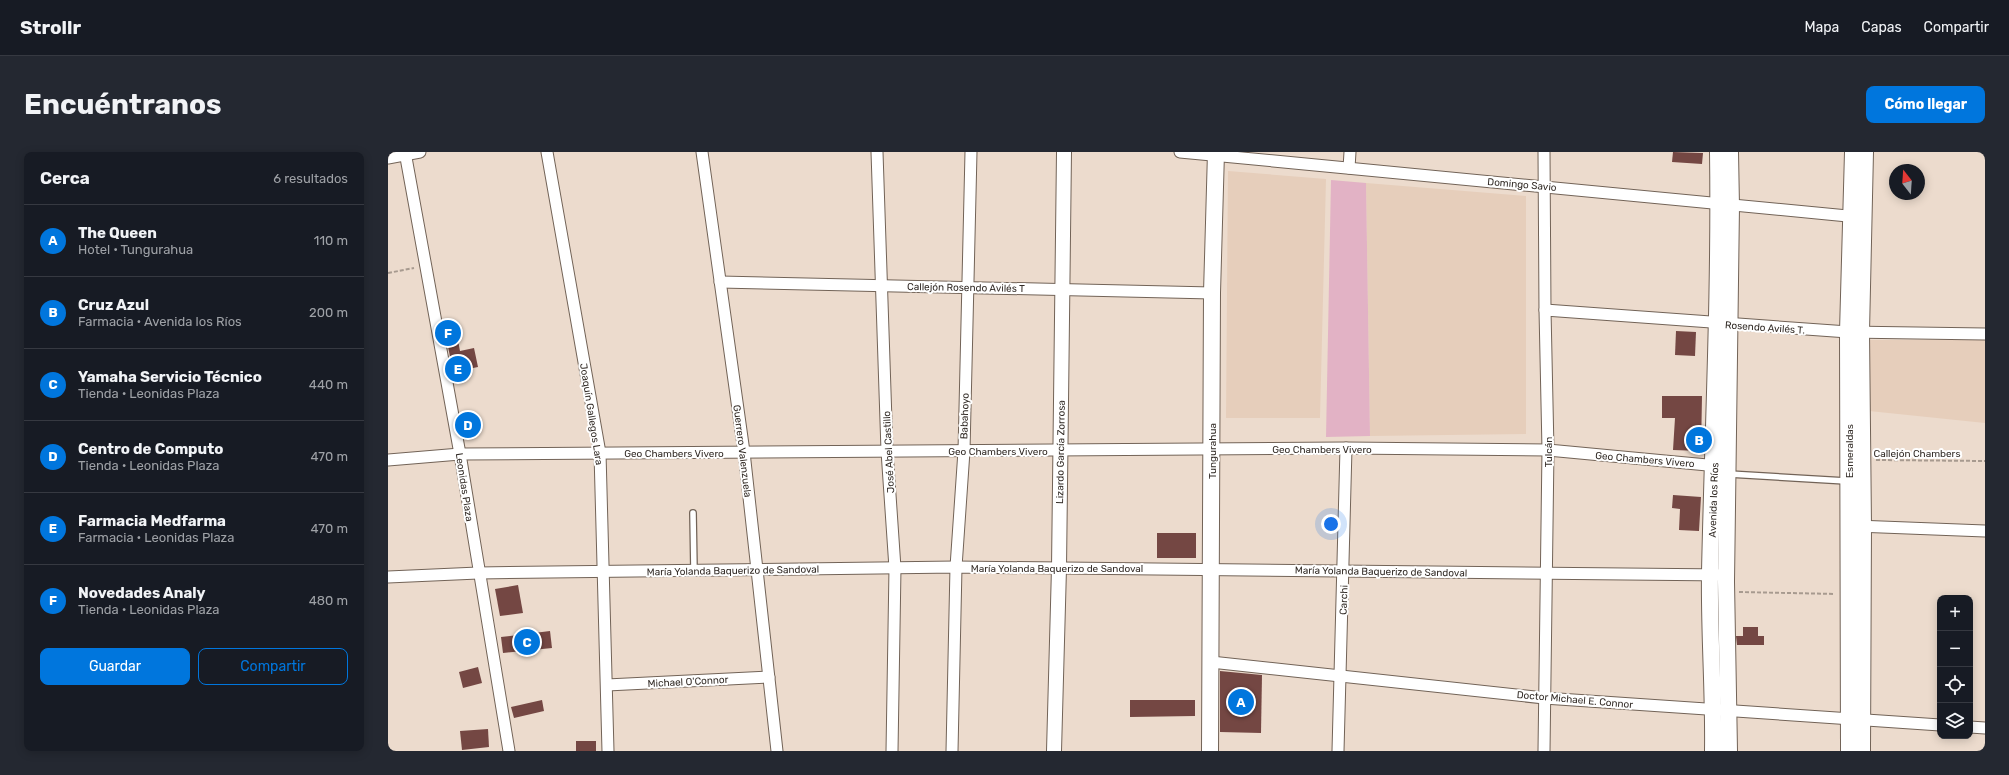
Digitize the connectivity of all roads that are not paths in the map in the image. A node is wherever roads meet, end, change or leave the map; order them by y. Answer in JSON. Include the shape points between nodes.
{"nodes":[{"id":1,"x":420,"y":152,"type":"edge"},
{"id":2,"x":547,"y":152,"type":"edge"},
{"id":3,"x":702,"y":152,"type":"edge"},
{"id":4,"x":877,"y":152,"type":"edge"},
{"id":5,"x":971,"y":152,"type":"edge"},
{"id":6,"x":1064,"y":152,"type":"edge"},
{"id":7,"x":1180,"y":152,"type":"edge"},
{"id":8,"x":1350,"y":152,"type":"edge"},
{"id":9,"x":1544,"y":152,"type":"edge"},
{"id":10,"x":1718,"y":152,"type":"edge"},
{"id":11,"x":1730,"y":152,"type":"edge"},
{"id":12,"x":1853,"y":152,"type":"edge"},
{"id":13,"x":1865,"y":152,"type":"edge"},
{"id":14,"x":405,"y":153,"type":"edge"},
{"id":15,"x":1216,"y":154,"type":"edge"},
{"id":16,"x":388,"y":158,"type":"edge"},
{"id":17,"x":1349,"y":168,"type":"junction"},
{"id":18,"x":1545,"y":186,"type":"junction"},
{"id":19,"x":1725,"y":205,"type":"junction"},
{"id":20,"x":1857,"y":217,"type":"junction"},
{"id":21,"x":720,"y":282,"type":"junction"},
{"id":22,"x":881,"y":285,"type":"junction"},
{"id":23,"x":968,"y":288,"type":"junction"},
{"id":24,"x":1062,"y":290,"type":"junction"},
{"id":25,"x":1212,"y":293,"type":"junction"},
{"id":26,"x":1545,"y":310,"type":"junction"},
{"id":27,"x":1722,"y":324,"type":"junction"},
{"id":28,"x":1854,"y":332,"type":"junction"},
{"id":29,"x":1985,"y":334,"type":"edge"},
{"id":30,"x":1346,"y":448,"type":"junction"},
{"id":31,"x":1212,"y":449,"type":"junction"},
{"id":32,"x":1059,"y":450,"type":"junction"},
{"id":33,"x":1548,"y":450,"type":"junction"},
{"id":34,"x":887,"y":451,"type":"junction"},
{"id":35,"x":964,"y":451,"type":"junction"},
{"id":36,"x":744,"y":452,"type":"junction"},
{"id":37,"x":600,"y":453,"type":"junction"},
{"id":38,"x":460,"y":454,"type":"junction"},
{"id":39,"x":388,"y":460,"type":"edge"},
{"id":40,"x":1721,"y":470,"type":"junction"},
{"id":41,"x":1856,"y":481,"type":"junction"},
{"id":42,"x":693,"y":513,"type":"dead end"},
{"id":43,"x":1856,"y":526,"type":"junction"},
{"id":44,"x":1985,"y":531,"type":"edge"},
{"id":45,"x":956,"y":567,"type":"junction"},
{"id":46,"x":895,"y":568,"type":"junction"},
{"id":47,"x":1058,"y":568,"type":"junction"},
{"id":48,"x":757,"y":570,"type":"junction"},
{"id":49,"x":1211,"y":570,"type":"junction"},
{"id":50,"x":694,"y":571,"type":"junction"},
{"id":51,"x":1344,"y":571,"type":"junction"},
{"id":52,"x":604,"y":572,"type":"junction"},
{"id":53,"x":478,"y":573,"type":"junction"},
{"id":54,"x":1547,"y":573,"type":"junction"},
{"id":55,"x":388,"y":577,"type":"edge"},
{"id":56,"x":1721,"y":580,"type":"junction"},
{"id":57,"x":1211,"y":662,"type":"junction"},
{"id":58,"x":1340,"y":675,"type":"junction"},
{"id":59,"x":769,"y":677,"type":"junction"},
{"id":60,"x":607,"y":685,"type":"junction"},
{"id":61,"x":1544,"y":698,"type":"junction"},
{"id":62,"x":1721,"y":710,"type":"junction"},
{"id":63,"x":1856,"y":720,"type":"junction"},
{"id":64,"x":1937,"y":725,"type":"edge"},
{"id":65,"x":1973,"y":727,"type":"edge"},
{"id":66,"x":1985,"y":728,"type":"edge"},
{"id":67,"x":509,"y":751,"type":"edge"},
{"id":68,"x":608,"y":751,"type":"edge"},
{"id":69,"x":776,"y":751,"type":"edge"},
{"id":70,"x":892,"y":751,"type":"edge"},
{"id":71,"x":952,"y":751,"type":"edge"},
{"id":72,"x":1054,"y":751,"type":"edge"},
{"id":73,"x":1210,"y":751,"type":"edge"},
{"id":74,"x":1338,"y":751,"type":"edge"},
{"id":75,"x":1544,"y":751,"type":"edge"},
{"id":76,"x":1713,"y":751,"type":"edge"},
{"id":77,"x":1728,"y":751,"type":"edge"},
{"id":78,"x":1849,"y":751,"type":"edge"},
{"id":79,"x":1862,"y":751,"type":"edge"}],
"edges":[{"from":1,"to":14,"type":"street"},
{"from":2,"to":37,"type":"street","name":"Joaquín Gallegos Lara"},
{"from":3,"to":21,"type":"street","name":"Guerrero Valenzuela"},
{"from":4,"to":22,"type":"street","name":"José Abel Castillo"},
{"from":5,"to":23,"type":"street","name":"Babahoyo"},
{"from":6,"to":24,"type":"street","name":"Lizardo García Zorrosa"},
{"from":7,"to":15,"type":"street","name":"Domingo Savio"},
{"from":8,"to":17,"type":"street"},
{"from":9,"to":18,"type":"street","name":"Tulcán"},
{"from":10,"to":19,"type":"main road","name":"Avenida los Ríos"},
{"from":11,"to":19,"type":"main road","name":"Avenida los Ríos"},
{"from":12,"to":20,"type":"main road","name":"Esmeraldas"},
{"from":13,"to":20,"type":"main road","name":"Esmeraldas"},
{"from":14,"to":16,"type":"street"},
{"from":14,"to":38,"type":"street","name":"Leonidas Plaza"},
{"from":15,"to":17,"type":"street","name":"Domingo Savio"},
{"from":15,"to":25,"type":"main road","name":"Tungurahua"},
{"from":17,"to":18,"type":"street","name":"Domingo Savio"},
{"from":18,"to":19,"type":"street","name":"Domingo Savio"},
{"from":18,"to":26,"type":"street","name":"Tulcán"},
{"from":19,"to":20,"type":"street","name":"Domingo Savio"},
{"from":19,"to":27,"type":"main road","name":"Avenida los Ríos"},
{"from":20,"to":28,"type":"main road","name":"Esmeraldas"},
{"from":21,"to":22,"type":"street","name":"Callejón Rosendo Avilés T"},
{"from":21,"to":36,"type":"street","name":"Guerrero Valenzuela"},
{"from":22,"to":23,"type":"street","name":"Callejón Rosendo Avilés T"},
{"from":22,"to":34,"type":"street","name":"José Abel Castillo"},
{"from":23,"to":24,"type":"street","name":"Callejón Rosendo Avilés T"},
{"from":23,"to":35,"type":"street","name":"Babahoyo"},
{"from":24,"to":25,"type":"street","name":"Callejón Rosendo Avilés T"},
{"from":24,"to":32,"type":"street","name":"Lizardo García Zorrosa"},
{"from":25,"to":31,"type":"main road","name":"Tungurahua"},
{"from":26,"to":27,"type":"street","name":"Rosendo Avilés T."},
{"from":26,"to":33,"type":"street","name":"Tulcán"},
{"from":27,"to":28,"type":"street","name":"Rosendo Avilés T."},
{"from":27,"to":40,"type":"main road","name":"Avenida los Ríos"},
{"from":28,"to":29,"type":"street","name":"Rosendo Avilés T."},
{"from":28,"to":41,"type":"main road","name":"Esmeraldas"},
{"from":28,"to":41,"type":"main road","name":"Esmeraldas","via":[[1862,460]]},
{"from":30,"to":31,"type":"street","name":"Geo Chambers Vivero"},
{"from":30,"to":33,"type":"street","name":"Geo Chambers Vivero"},
{"from":30,"to":51,"type":"street","name":"Carchi"},
{"from":31,"to":32,"type":"street","name":"Geo Chambers Vivero"},
{"from":31,"to":49,"type":"main road","name":"Tungurahua"},
{"from":32,"to":35,"type":"street","name":"Geo Chambers Vivero"},
{"from":32,"to":47,"type":"street","name":"Lizardo García Zorrosa"},
{"from":33,"to":40,"type":"street","name":"Geo Chambers Vivero"},
{"from":33,"to":54,"type":"street","name":"Tulcán"},
{"from":34,"to":35,"type":"street","name":"Geo Chambers Vivero"},
{"from":34,"to":36,"type":"street","name":"Geo Chambers Vivero"},
{"from":34,"to":46,"type":"street","name":"José Abel Castillo"},
{"from":35,"to":45,"type":"street","name":"Babahoyo"},
{"from":36,"to":37,"type":"street","name":"Geo Chambers Vivero"},
{"from":36,"to":48,"type":"street","name":"Guerrero Valenzuela"},
{"from":37,"to":38,"type":"street","name":"Geo Chambers Vivero"},
{"from":37,"to":52,"type":"street","name":"Joaquín Gallegos Lara"},
{"from":38,"to":39,"type":"street","name":"Geo Chambers Vivero"},
{"from":38,"to":53,"type":"street","name":"Leonidas Plaza"},
{"from":40,"to":41,"type":"lane"},
{"from":40,"to":56,"type":"main road","name":"Avenida los Ríos"},
{"from":41,"to":43,"type":"main road","name":"Esmeraldas"},
{"from":42,"to":50,"type":"lane"},
{"from":43,"to":44,"type":"street"},
{"from":43,"to":63,"type":"main road","name":"Esmeraldas"},
{"from":43,"to":63,"type":"main road","name":"Esmeraldas","via":[[1849,594]]},
{"from":45,"to":46,"type":"street","name":"María Yolanda Baquerizo de Sandoval"},
{"from":45,"to":47,"type":"street","name":"María Yolanda Baquerizo de Sandoval"},
{"from":45,"to":71,"type":"street","name":"Babahoyo"},
{"from":46,"to":48,"type":"street","name":"María Yolanda Baquerizo de Sandoval"},
{"from":46,"to":70,"type":"street","name":"José Abel Castillo"},
{"from":47,"to":49,"type":"street","name":"María Yolanda Baquerizo de Sandoval"},
{"from":47,"to":72,"type":"street","name":"Lizardo García Zorrosa"},
{"from":48,"to":50,"type":"street","name":"María Yolanda Baquerizo de Sandoval"},
{"from":48,"to":59,"type":"street","name":"Guerrero Valenzuela"},
{"from":49,"to":51,"type":"street","name":"María Yolanda Baquerizo de Sandoval"},
{"from":49,"to":57,"type":"main road","name":"Tungurahua"},
{"from":50,"to":52,"type":"street","name":"María Yolanda Baquerizo de Sandoval"},
{"from":51,"to":54,"type":"street","name":"María Yolanda Baquerizo de Sandoval"},
{"from":51,"to":58,"type":"street","name":"Carchi"},
{"from":52,"to":53,"type":"street","name":"María Yolanda Baquerizo de Sandoval"},
{"from":52,"to":60,"type":"street","name":"Joaquín Gallegos Lara"},
{"from":53,"to":55,"type":"street","name":"María Yolanda Baquerizo de Sandoval"},
{"from":53,"to":67,"type":"street","name":"Leonidas Plaza"},
{"from":54,"to":56,"type":"street","name":"María Yolanda Baquerizo de Sandoval"},
{"from":54,"to":61,"type":"street","name":"Tulcán"},
{"from":56,"to":62,"type":"main road","name":"Avenida los Ríos"},
{"from":56,"to":62,"type":"main road","name":"Avenida los Ríos"},
{"from":57,"to":58,"type":"street","name":"Doctor Michael E. Connor"},
{"from":57,"to":73,"type":"main road","name":"Tungurahua"},
{"from":58,"to":61,"type":"street","name":"Doctor Michael E. Connor"},
{"from":58,"to":74,"type":"street","name":"Carchi"},
{"from":59,"to":60,"type":"street","name":"Michael O'Connor"},
{"from":59,"to":69,"type":"street","name":"Guerrero Valenzuela"},
{"from":60,"to":68,"type":"street","name":"Joaquín Gallegos Lara"},
{"from":61,"to":62,"type":"street","name":"Doctor Michael E. Connor"},
{"from":61,"to":75,"type":"street","name":"Tulcán"},
{"from":62,"to":63,"type":"street","name":"Doctor Michael E. Connor"},
{"from":62,"to":76,"type":"main road","name":"Avenida los Ríos"},
{"from":62,"to":77,"type":"main road","name":"Avenida los Ríos"},
{"from":63,"to":64,"type":"street","name":"Doctor Michael E. Connor"},
{"from":63,"to":78,"type":"main road","name":"Esmeraldas"},
{"from":63,"to":79,"type":"main road","name":"Esmeraldas"},
{"from":65,"to":66,"type":"street"}]}
